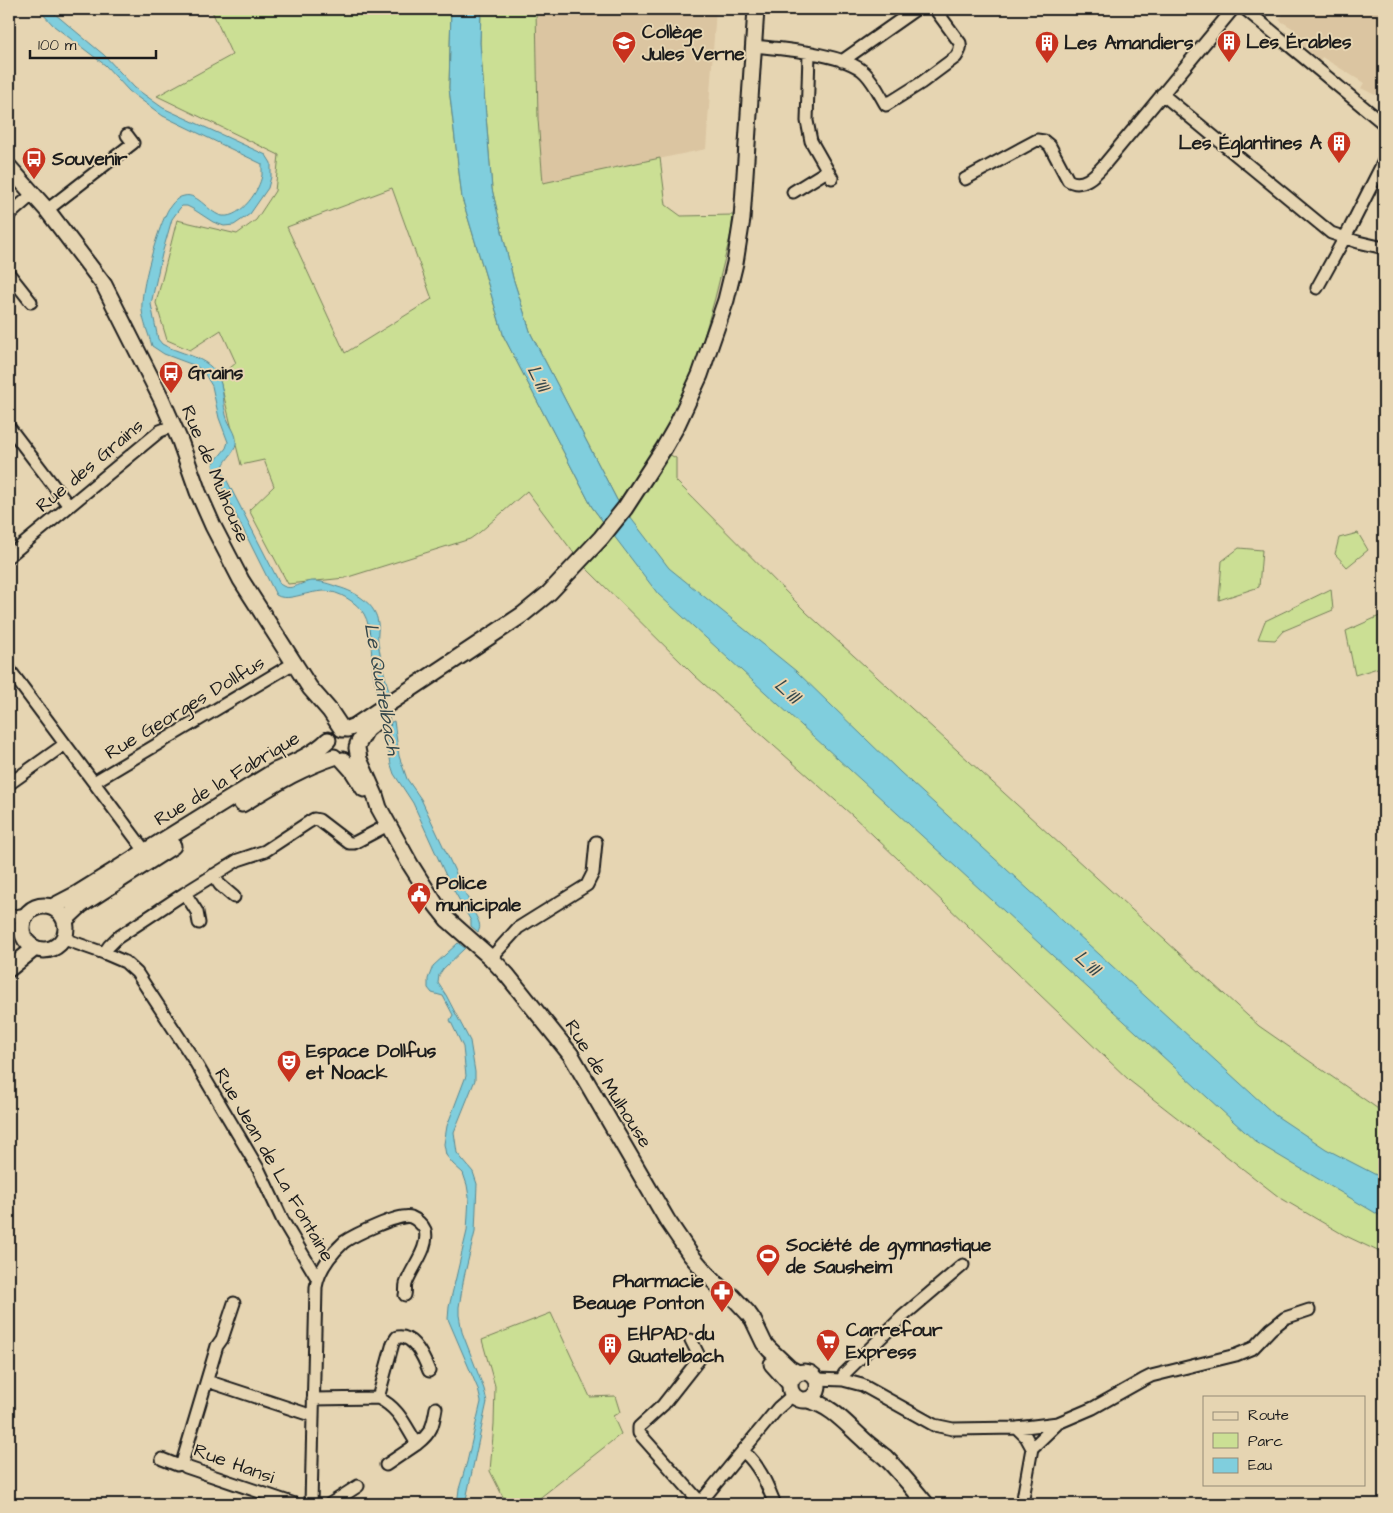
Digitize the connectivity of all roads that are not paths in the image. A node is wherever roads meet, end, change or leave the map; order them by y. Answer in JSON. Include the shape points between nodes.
{"nodes":[{"id":1,"x":756,"y":9,"type":"edge"},
{"id":2,"x":916,"y":9,"type":"edge"},
{"id":3,"x":935,"y":9,"type":"edge"},
{"id":4,"x":1232,"y":9,"type":"edge"},
{"id":5,"x":1245,"y":9,"type":"edge"},
{"id":6,"x":753,"y":46,"type":"junction"},
{"id":7,"x":809,"y":53,"type":"junction"},
{"id":8,"x":853,"y":53,"type":"junction"},
{"id":9,"x":842,"y":61,"type":"junction"},
{"id":10,"x":856,"y":66,"type":"junction"},
{"id":11,"x":1162,"y":94,"type":"junction"},
{"id":12,"x":1384,"y":124,"type":"edge"},
{"id":13,"x":127,"y":135,"type":"dead end"},
{"id":14,"x":1384,"y":161,"type":"edge"},
{"id":15,"x":9,"y":167,"type":"edge"},
{"id":16,"x":965,"y":179,"type":"dead end"},
{"id":17,"x":793,"y":192,"type":"dead end"},
{"id":18,"x":33,"y":194,"type":"junction"},
{"id":19,"x":47,"y":210,"type":"junction"},
{"id":20,"x":9,"y":215,"type":"edge"},
{"id":21,"x":1344,"y":238,"type":"junction"},
{"id":22,"x":1384,"y":248,"type":"edge"},
{"id":23,"x":9,"y":274,"type":"edge"},
{"id":24,"x":1317,"y":288,"type":"dead end"},
{"id":25,"x":31,"y":302,"type":"dead end"},
{"id":26,"x":173,"y":426,"type":"junction"},
{"id":27,"x":9,"y":427,"type":"edge"},
{"id":28,"x":69,"y":506,"type":"junction"},
{"id":29,"x":9,"y":556,"type":"edge"},
{"id":30,"x":294,"y":663,"type":"junction"},
{"id":31,"x":9,"y":669,"type":"edge"},
{"id":32,"x":379,"y":714,"type":"junction"},
{"id":33,"x":337,"y":733,"type":"junction"},
{"id":34,"x":65,"y":744,"type":"junction"},
{"id":35,"x":358,"y":746,"type":"junction"},
{"id":36,"x":338,"y":758,"type":"junction"},
{"id":37,"x":94,"y":782,"type":"junction"},
{"id":38,"x":9,"y":784,"type":"edge"},
{"id":39,"x":379,"y":808,"type":"junction"},
{"id":40,"x":388,"y":825,"type":"junction"},
{"id":41,"x":596,"y":842,"type":"dead end"},
{"id":42,"x":148,"y":855,"type":"junction"},
{"id":43,"x":213,"y":875,"type":"junction"},
{"id":44,"x":185,"y":892,"type":"junction"},
{"id":45,"x":234,"y":897,"type":"dead end"},
{"id":46,"x":52,"y":907,"type":"junction"},
{"id":47,"x":65,"y":920,"type":"junction"},
{"id":48,"x":199,"y":923,"type":"dead end"},
{"id":49,"x":22,"y":926,"type":"edge"},
{"id":50,"x":64,"y":939,"type":"junction"},
{"id":51,"x":104,"y":953,"type":"junction"},
{"id":52,"x":491,"y":958,"type":"junction"},
{"id":53,"x":9,"y":963,"type":"edge"},
{"id":54,"x":9,"y":970,"type":"edge"},
{"id":55,"x":963,"y":1265,"type":"dead end"},
{"id":56,"x":317,"y":1278,"type":"junction"},
{"id":57,"x":405,"y":1295,"type":"dead end"},
{"id":58,"x":234,"y":1303,"type":"dead end"},
{"id":59,"x":1308,"y":1310,"type":"dead end"},
{"id":60,"x":691,"y":1340,"type":"dead end"},
{"id":61,"x":429,"y":1371,"type":"dead end"},
{"id":62,"x":206,"y":1381,"type":"junction"},
{"id":63,"x":847,"y":1381,"type":"junction"},
{"id":64,"x":804,"y":1387,"type":"junction"},
{"id":65,"x":378,"y":1398,"type":"junction"},
{"id":66,"x":314,"y":1399,"type":"junction"},
{"id":67,"x":436,"y":1408,"type":"dead end"},
{"id":68,"x":313,"y":1416,"type":"junction"},
{"id":69,"x":1058,"y":1423,"type":"junction"},
{"id":70,"x":1017,"y":1428,"type":"junction"},
{"id":71,"x":417,"y":1444,"type":"junction"},
{"id":72,"x":1032,"y":1448,"type":"junction"},
{"id":73,"x":744,"y":1452,"type":"junction"},
{"id":74,"x":162,"y":1459,"type":"dead end"},
{"id":75,"x":182,"y":1463,"type":"junction"},
{"id":76,"x":386,"y":1465,"type":"dead end"},
{"id":77,"x":358,"y":1486,"type":"dead end"},
{"id":78,"x":295,"y":1504,"type":"edge"},
{"id":79,"x":311,"y":1504,"type":"edge"},
{"id":80,"x":330,"y":1504,"type":"edge"},
{"id":81,"x":700,"y":1504,"type":"edge"},
{"id":82,"x":775,"y":1504,"type":"edge"},
{"id":83,"x":926,"y":1504,"type":"edge"},
{"id":84,"x":1022,"y":1504,"type":"edge"}],
"edges":[{"from":1,"to":6,"type":"main road"},
{"from":2,"to":8,"type":"street"},
{"from":3,"to":10,"type":"street","via":[[961,48],[956,57],[921,83],[886,105],[869,78]]},
{"from":4,"to":11,"type":"street"},
{"from":5,"to":12,"type":"street"},
{"from":6,"to":7,"type":"street"},
{"from":6,"to":32,"type":"main road","via":[[742,219],[735,263],[706,359],[676,427],[625,508],[549,593]]},
{"from":7,"to":9,"type":"street"},
{"from":7,"to":17,"type":"street","via":[[807,121],[811,141],[829,174]]},
{"from":8,"to":9,"type":"street"},
{"from":8,"to":10,"type":"street"},
{"from":9,"to":10,"type":"street"},
{"from":11,"to":16,"type":"street","via":[[1089,179],[1078,183],[1068,180],[1050,146],[1037,140]]},
{"from":11,"to":21,"type":"street","via":[[1312,218],[1331,233]]},
{"from":13,"to":19,"type":"street","via":[[133,143]]},
{"from":14,"to":21,"type":"street"},
{"from":15,"to":18,"type":"main road","name":"Rue de Mulhouse"},
{"from":18,"to":19,"type":"main road","name":"Rue de Mulhouse"},
{"from":18,"to":20,"type":"street"},
{"from":19,"to":26,"type":"main road","name":"Rue de Mulhouse","via":[[104,285]]},
{"from":21,"to":22,"type":"street"},
{"from":21,"to":24,"type":"street"},
{"from":23,"to":25,"type":"street"},
{"from":26,"to":28,"type":"street","name":"Rue des Grains","via":[[160,431]]},
{"from":26,"to":30,"type":"main road","name":"Rue de Mulhouse","via":[[198,492],[229,558]]},
{"from":27,"to":28,"type":"street"},
{"from":28,"to":29,"type":"street","name":"Rue des Grains"},
{"from":30,"to":33,"type":"main road","name":"Rue de Mulhouse","via":[[330,710]]},
{"from":30,"to":37,"type":"street","name":"Rue Georges Dollfus"},
{"from":31,"to":34,"type":"street"},
{"from":32,"to":33,"type":"main road","name":"Rue de la Fabrique"},
{"from":32,"to":35,"type":"main road"},
{"from":33,"to":35,"type":"main road","via":[[355,735]]},
{"from":33,"to":36,"type":"main road","via":[[328,749]]},
{"from":33,"to":42,"type":"main road","name":"Rue de la Fabrique"},
{"from":34,"to":37,"type":"street"},
{"from":34,"to":38,"type":"street"},
{"from":35,"to":36,"type":"main road","via":[[352,756]]},
{"from":35,"to":39,"type":"main road","name":"Rue de Mulhouse","via":[[362,766]]},
{"from":36,"to":39,"type":"main road","name":"Rue de Mulhouse","via":[[352,770]]},
{"from":36,"to":42,"type":"main road","name":"Rue de la Fabrique","via":[[312,764]]},
{"from":37,"to":42,"type":"street"},
{"from":39,"to":40,"type":"main road","name":"Rue de Mulhouse"},
{"from":40,"to":43,"type":"street","via":[[349,843],[314,819],[265,851],[238,860]]},
{"from":40,"to":52,"type":"main road","name":"Rue de Mulhouse","via":[[430,897],[448,920]]},
{"from":41,"to":52,"type":"street","via":[[593,873],[587,885],[518,928]]},
{"from":42,"to":46,"type":"main road","name":"Rue de la Fabrique"},
{"from":42,"to":47,"type":"main road","name":"Rue de la Fabrique"},
{"from":43,"to":44,"type":"street"},
{"from":43,"to":45,"type":"street"},
{"from":44,"to":48,"type":"street","via":[[197,912]]},
{"from":44,"to":51,"type":"street","via":[[117,938]]},
{"from":46,"to":47,"type":"main road"},
{"from":46,"to":49,"type":"main road","via":[[36,907]]},
{"from":47,"to":50,"type":"main road"},
{"from":49,"to":50,"type":"main road","via":[[42,950],[54,948]]},
{"from":49,"to":53,"type":"main road"},
{"from":49,"to":54,"type":"main road"},
{"from":50,"to":51,"type":"street","name":"Rue Jean de La Fontaine"},
{"from":51,"to":56,"type":"street","name":"Rue Jean de La Fontaine","via":[[125,962],[137,973],[167,1018],[259,1170],[283,1220]]},
{"from":52,"to":64,"type":"main road","name":"Rue de Mulhouse","via":[[525,995],[571,1055],[690,1254],[748,1313],[764,1343]]},
{"from":55,"to":63,"type":"street","via":[[902,1317],[844,1374]]},
{"from":56,"to":57,"type":"street","via":[[332,1254],[356,1234],[401,1217],[411,1217],[425,1230],[425,1242],[406,1284]]},
{"from":56,"to":66,"type":"street","name":"Rue Jean de La Fontaine"},
{"from":58,"to":62,"type":"street"},
{"from":59,"to":69,"type":"street","via":[[1286,1318],[1253,1348],[1228,1358],[1151,1376]]},
{"from":60,"to":81,"type":"street","via":[[700,1358],[663,1405],[639,1427],[639,1433]]},
{"from":61,"to":65,"type":"street","via":[[425,1360],[408,1339],[397,1337],[392,1343]]},
{"from":62,"to":68,"type":"street"},
{"from":62,"to":75,"type":"street"},
{"from":63,"to":64,"type":"street"},
{"from":63,"to":70,"type":"street","via":[[862,1385],[934,1425],[953,1429]]},
{"from":64,"to":73,"type":"street","via":[[778,1408]]},
{"from":64,"to":83,"type":"main road","name":"Rue de Mulhouse","via":[[884,1456]]},
{"from":65,"to":66,"type":"street"},
{"from":65,"to":71,"type":"street","via":[[397,1411]]},
{"from":66,"to":68,"type":"street","name":"Rue Jean de La Fontaine"},
{"from":67,"to":71,"type":"street","via":[[433,1428]]},
{"from":68,"to":79,"type":"street","name":"Rue Jean de La Fontaine"},
{"from":69,"to":70,"type":"street"},
{"from":69,"to":72,"type":"street"},
{"from":70,"to":72,"type":"street"},
{"from":71,"to":76,"type":"street"},
{"from":72,"to":84,"type":"street"},
{"from":73,"to":81,"type":"street"},
{"from":73,"to":82,"type":"street","via":[[764,1479]]},
{"from":74,"to":75,"type":"street","name":"Rue Hansi"},
{"from":75,"to":78,"type":"street","name":"Rue Hansi","via":[[186,1468]]},
{"from":77,"to":80,"type":"street"}]}
